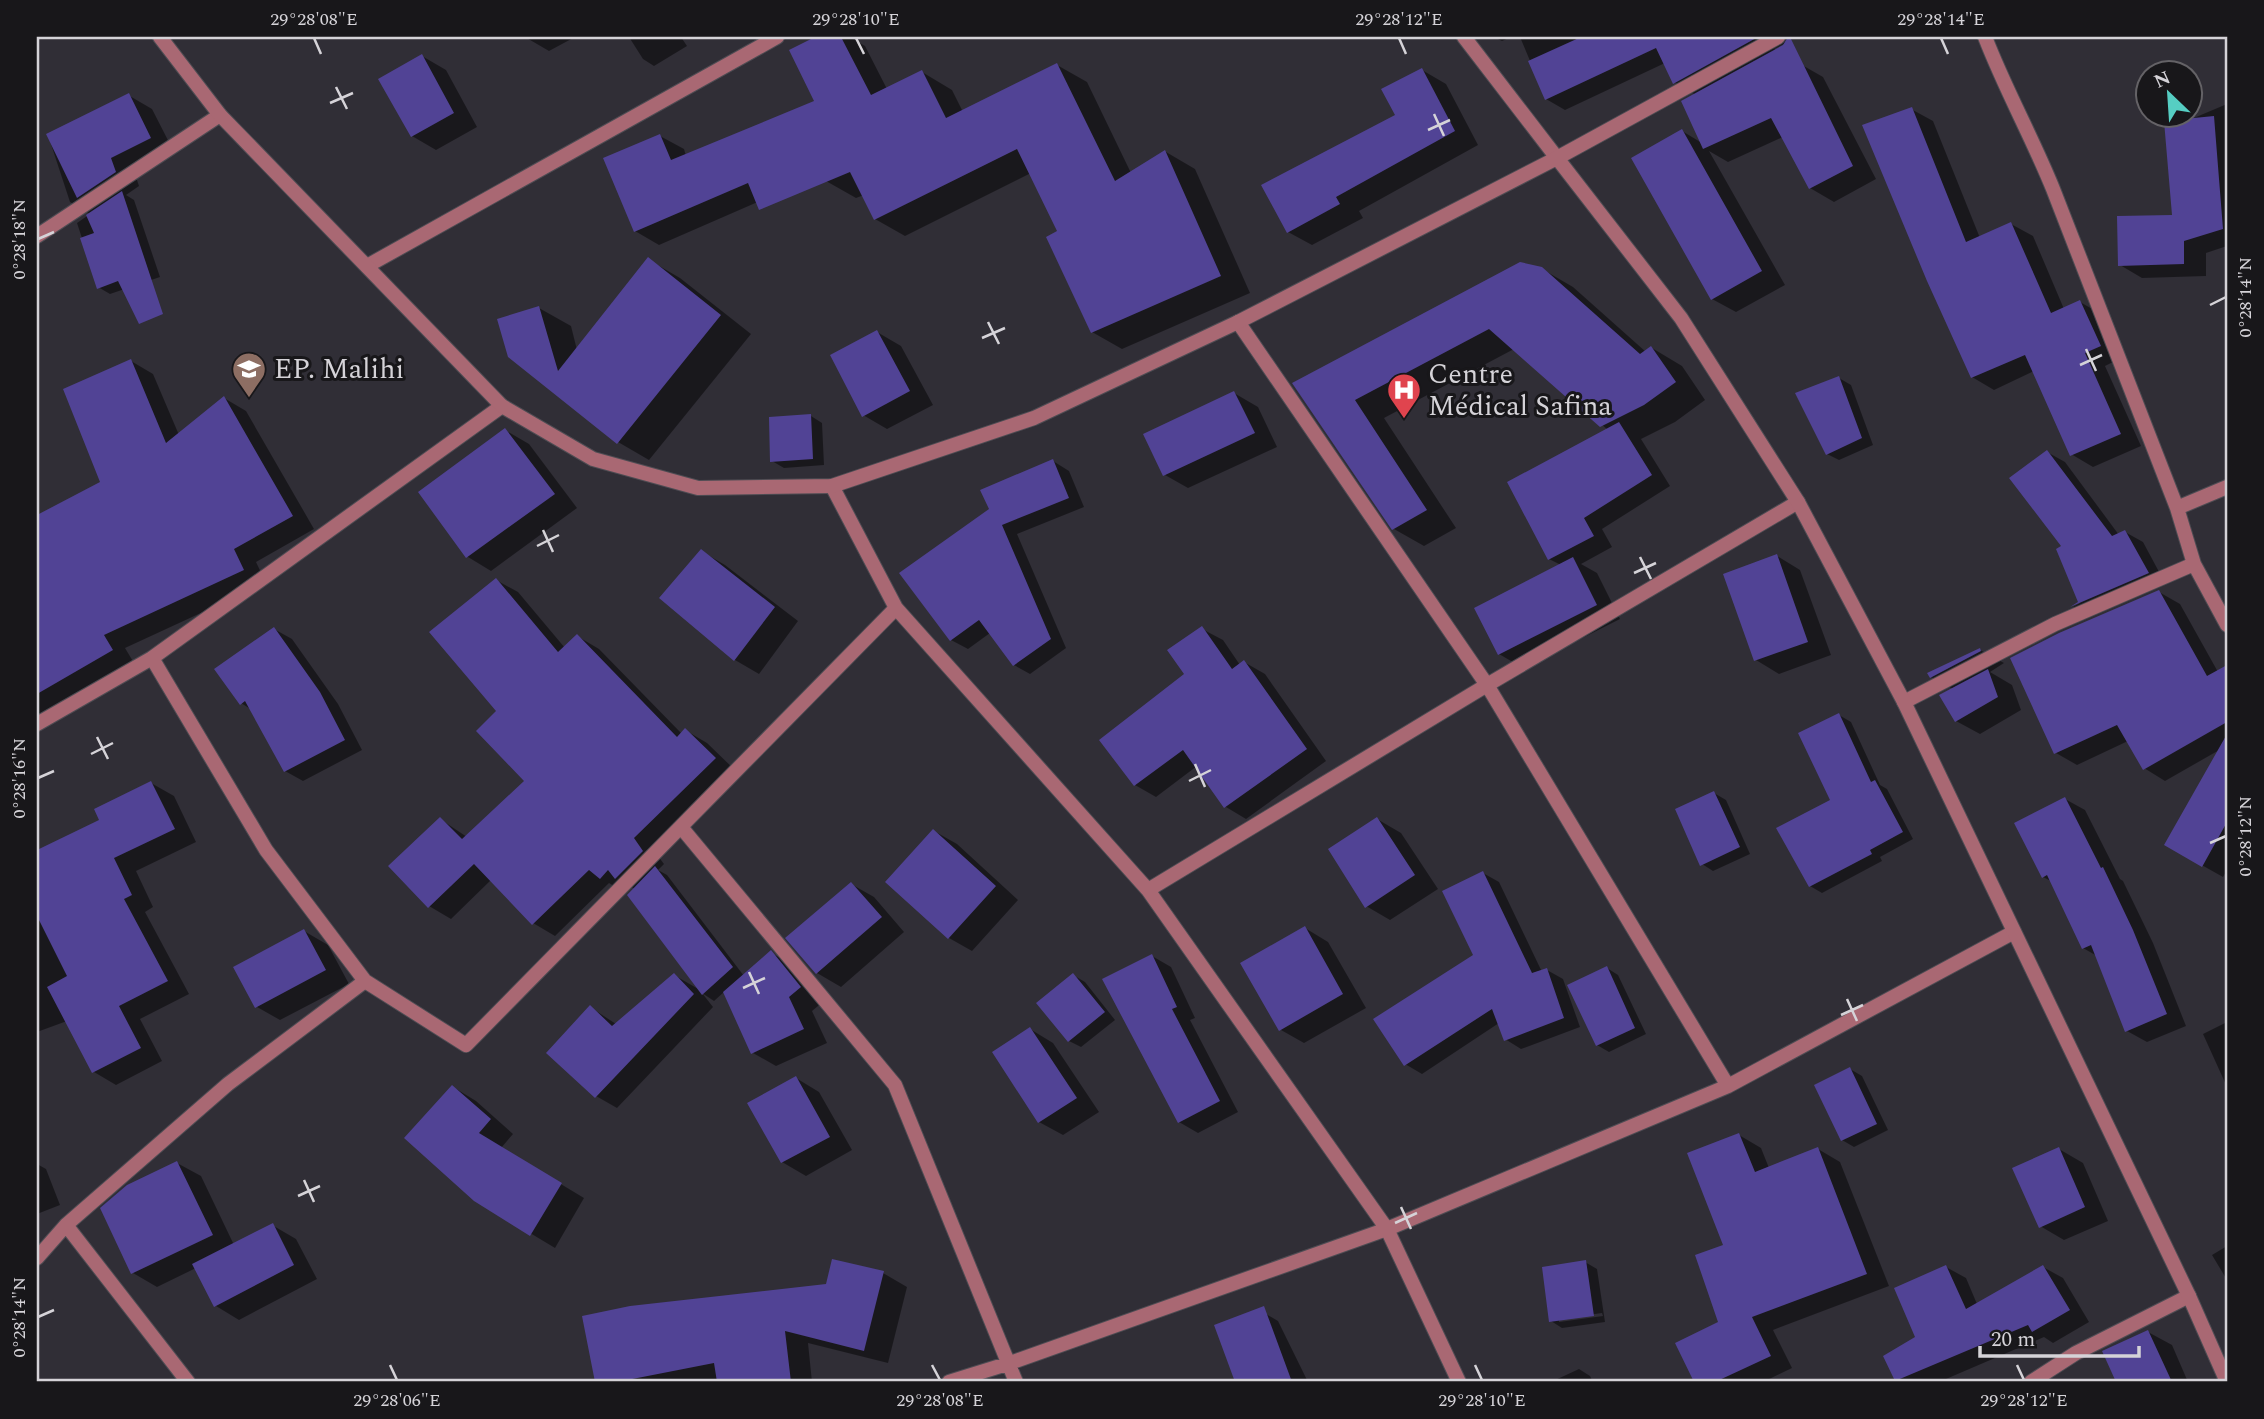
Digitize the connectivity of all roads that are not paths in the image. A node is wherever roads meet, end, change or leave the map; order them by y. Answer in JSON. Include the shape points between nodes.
{"nodes":[{"id":1,"x":159,"y":37,"type":"edge"},
{"id":2,"x":776,"y":37,"type":"edge"},
{"id":3,"x":1464,"y":37,"type":"edge"},
{"id":4,"x":1778,"y":37,"type":"edge"},
{"id":5,"x":1985,"y":37,"type":"edge"},
{"id":6,"x":220,"y":115,"type":"junction"},
{"id":7,"x":1557,"y":158,"type":"junction"},
{"id":8,"x":37,"y":236,"type":"edge"},
{"id":9,"x":367,"y":266,"type":"junction"},
{"id":10,"x":1238,"y":322,"type":"junction"},
{"id":11,"x":502,"y":406,"type":"junction"},
{"id":12,"x":832,"y":486,"type":"junction"},
{"id":13,"x":2227,"y":487,"type":"edge"},
{"id":14,"x":1798,"y":502,"type":"junction"},
{"id":15,"x":2177,"y":508,"type":"junction"},
{"id":16,"x":2194,"y":564,"type":"junction"},
{"id":17,"x":895,"y":607,"type":"junction"},
{"id":18,"x":2227,"y":625,"type":"edge"},
{"id":19,"x":152,"y":659,"type":"junction"},
{"id":20,"x":1487,"y":685,"type":"junction"},
{"id":21,"x":1905,"y":702,"type":"junction"},
{"id":22,"x":37,"y":724,"type":"edge"},
{"id":23,"x":681,"y":827,"type":"junction"},
{"id":24,"x":1148,"y":890,"type":"junction"},
{"id":25,"x":2014,"y":932,"type":"junction"},
{"id":26,"x":365,"y":981,"type":"junction"},
{"id":27,"x":1728,"y":1086,"type":"junction"},
{"id":28,"x":66,"y":1225,"type":"junction"},
{"id":29,"x":1387,"y":1229,"type":"junction"},
{"id":30,"x":37,"y":1258,"type":"edge"},
{"id":31,"x":2189,"y":1296,"type":"junction"},
{"id":32,"x":1010,"y":1363,"type":"junction"},
{"id":33,"x":188,"y":1382,"type":"edge"},
{"id":34,"x":949,"y":1382,"type":"edge"},
{"id":35,"x":1016,"y":1382,"type":"edge"},
{"id":36,"x":1459,"y":1382,"type":"edge"},
{"id":37,"x":2031,"y":1382,"type":"edge"},
{"id":38,"x":2227,"y":1382,"type":"edge"}],
"edges":[{"from":1,"to":6,"type":"street"},
{"from":2,"to":9,"type":"street"},
{"from":3,"to":7,"type":"street"},
{"from":4,"to":7,"type":"street"},
{"from":5,"to":15,"type":"street","via":[[2038,154]]},
{"from":6,"to":8,"type":"street"},
{"from":6,"to":9,"type":"street"},
{"from":7,"to":10,"type":"street"},
{"from":7,"to":14,"type":"street","via":[[1681,318]]},
{"from":9,"to":11,"type":"street"},
{"from":10,"to":12,"type":"street","via":[[1034,418]]},
{"from":10,"to":20,"type":"street"},
{"from":11,"to":12,"type":"street","via":[[593,459],[698,488]]},
{"from":11,"to":19,"type":"street"},
{"from":12,"to":17,"type":"street"},
{"from":13,"to":15,"type":"street"},
{"from":14,"to":20,"type":"street"},
{"from":14,"to":21,"type":"street"},
{"from":15,"to":16,"type":"street"},
{"from":16,"to":18,"type":"street"},
{"from":16,"to":21,"type":"street","via":[[2056,624]]},
{"from":17,"to":23,"type":"street"},
{"from":17,"to":24,"type":"street"},
{"from":19,"to":22,"type":"street"},
{"from":19,"to":26,"type":"street","via":[[265,850]]},
{"from":20,"to":24,"type":"street"},
{"from":20,"to":27,"type":"street"},
{"from":21,"to":25,"type":"street"},
{"from":23,"to":26,"type":"street","via":[[466,1045]]},
{"from":23,"to":32,"type":"street","via":[[895,1085]]},
{"from":24,"to":29,"type":"street"},
{"from":25,"to":27,"type":"street"},
{"from":25,"to":31,"type":"street"},
{"from":26,"to":28,"type":"street","via":[[228,1084]]},
{"from":27,"to":29,"type":"street"},
{"from":28,"to":30,"type":"street"},
{"from":28,"to":33,"type":"street"},
{"from":29,"to":32,"type":"street"},
{"from":29,"to":36,"type":"street"},
{"from":31,"to":37,"type":"street","via":[[2076,1353]]},
{"from":31,"to":38,"type":"street"},
{"from":32,"to":34,"type":"street"},
{"from":32,"to":35,"type":"street"}]}
